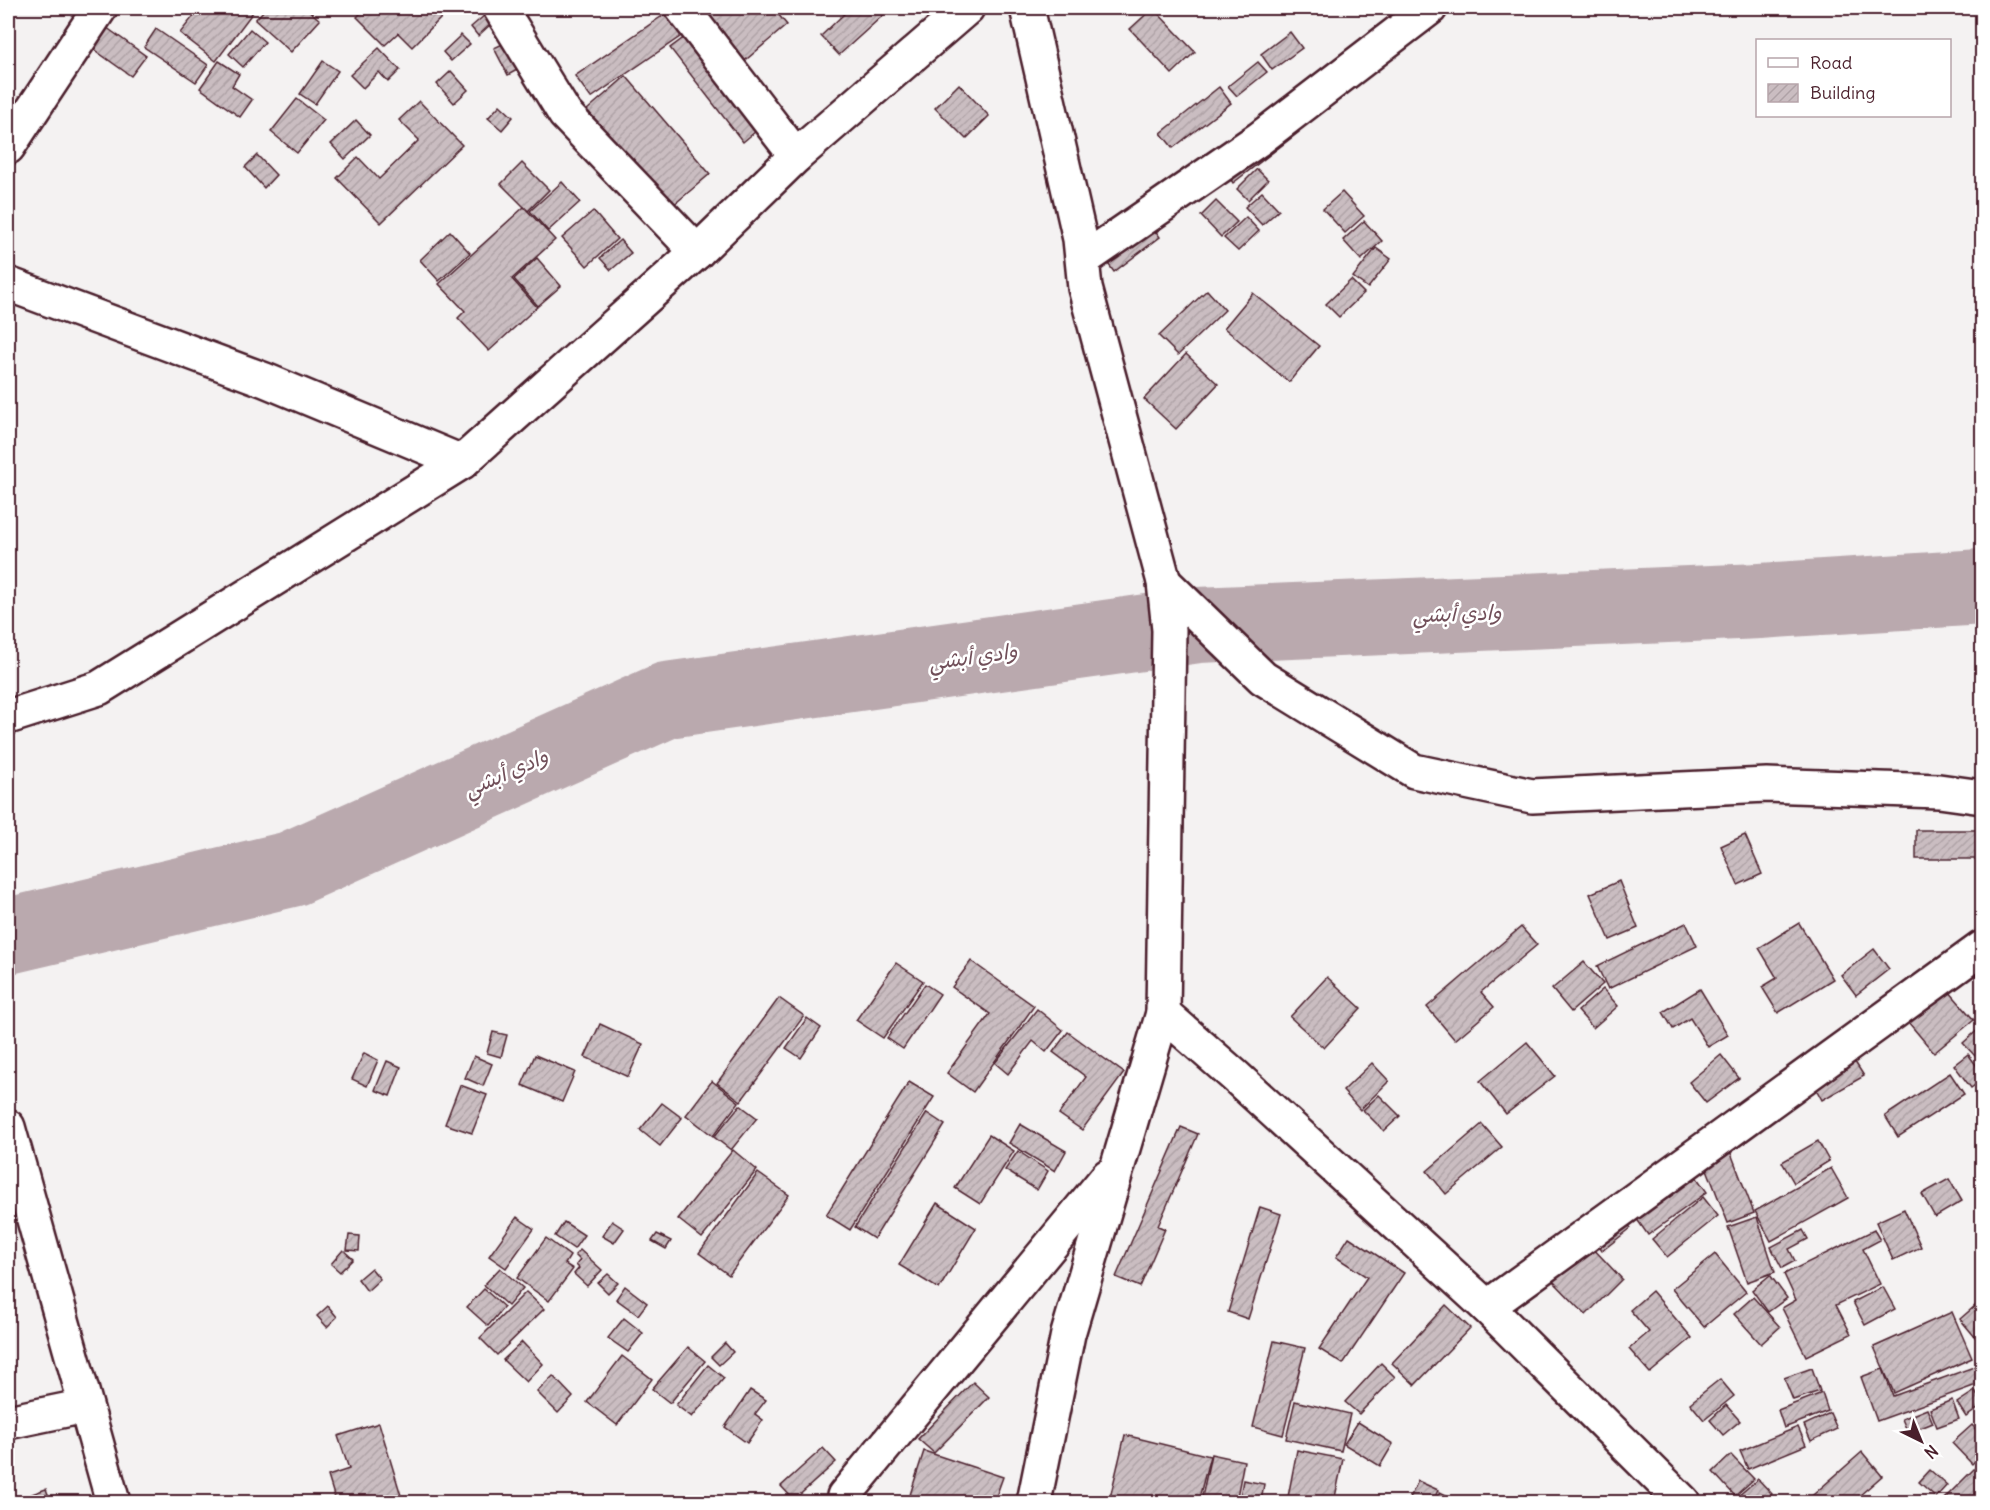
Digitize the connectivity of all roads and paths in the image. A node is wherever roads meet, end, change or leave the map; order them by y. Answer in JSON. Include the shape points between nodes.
{"nodes":[{"id":1,"x":100,"y":8,"type":"edge"},
{"id":2,"x":500,"y":8,"type":"edge"},
{"id":3,"x":682,"y":8,"type":"edge"},
{"id":4,"x":967,"y":8,"type":"edge"},
{"id":5,"x":1027,"y":8,"type":"edge"},
{"id":6,"x":1430,"y":8,"type":"edge"},
{"id":7,"x":8,"y":147,"type":"edge"},
{"id":8,"x":796,"y":156,"type":"junction"},
{"id":9,"x":697,"y":252,"type":"junction"},
{"id":10,"x":1083,"y":260,"type":"junction"},
{"id":11,"x":8,"y":284,"type":"edge"},
{"id":12,"x":462,"y":462,"type":"junction"},
{"id":13,"x":1164,"y":582,"type":"junction"},
{"id":14,"x":8,"y":717,"type":"edge"},
{"id":15,"x":1983,"y":797,"type":"edge"},
{"id":16,"x":1983,"y":948,"type":"edge"},
{"id":17,"x":1163,"y":1013,"type":"junction"},
{"id":18,"x":8,"y":1127,"type":"edge"},
{"id":19,"x":1118,"y":1164,"type":"junction"},
{"id":20,"x":1487,"y":1307,"type":"junction"},
{"id":21,"x":85,"y":1406,"type":"junction"},
{"id":22,"x":8,"y":1422,"type":"edge"},
{"id":23,"x":846,"y":1500,"type":"edge"},
{"id":24,"x":112,"y":1503,"type":"edge"},
{"id":25,"x":1034,"y":1503,"type":"edge"},
{"id":26,"x":1683,"y":1503,"type":"edge"}],
"edges":[{"from":1,"to":7,"type":"street"},
{"from":2,"to":9,"type":"street","via":[[565,114]]},
{"from":3,"to":8,"type":"street"},
{"from":4,"to":8,"type":"street"},
{"from":5,"to":10,"type":"street"},
{"from":6,"to":10,"type":"street","via":[[1260,139]]},
{"from":8,"to":9,"type":"street"},
{"from":9,"to":12,"type":"street"},
{"from":10,"to":13,"type":"street","via":[[1086,288]]},
{"from":11,"to":12,"type":"street","via":[[265,380]]},
{"from":12,"to":14,"type":"street","via":[[99,688]]},
{"from":13,"to":15,"type":"street","via":[[1263,678],[1414,771],[1532,796],[1767,785],[1939,791]]},
{"from":13,"to":17,"type":"street","via":[[1169,630]]},
{"from":16,"to":20,"type":"street"},
{"from":17,"to":19,"type":"street"},
{"from":17,"to":20,"type":"street"},
{"from":18,"to":21,"type":"street"},
{"from":19,"to":23,"type":"street"},
{"from":19,"to":25,"type":"street","via":[[1068,1334]]},
{"from":20,"to":26,"type":"street"},
{"from":21,"to":22,"type":"street"},
{"from":21,"to":24,"type":"street"}]}
